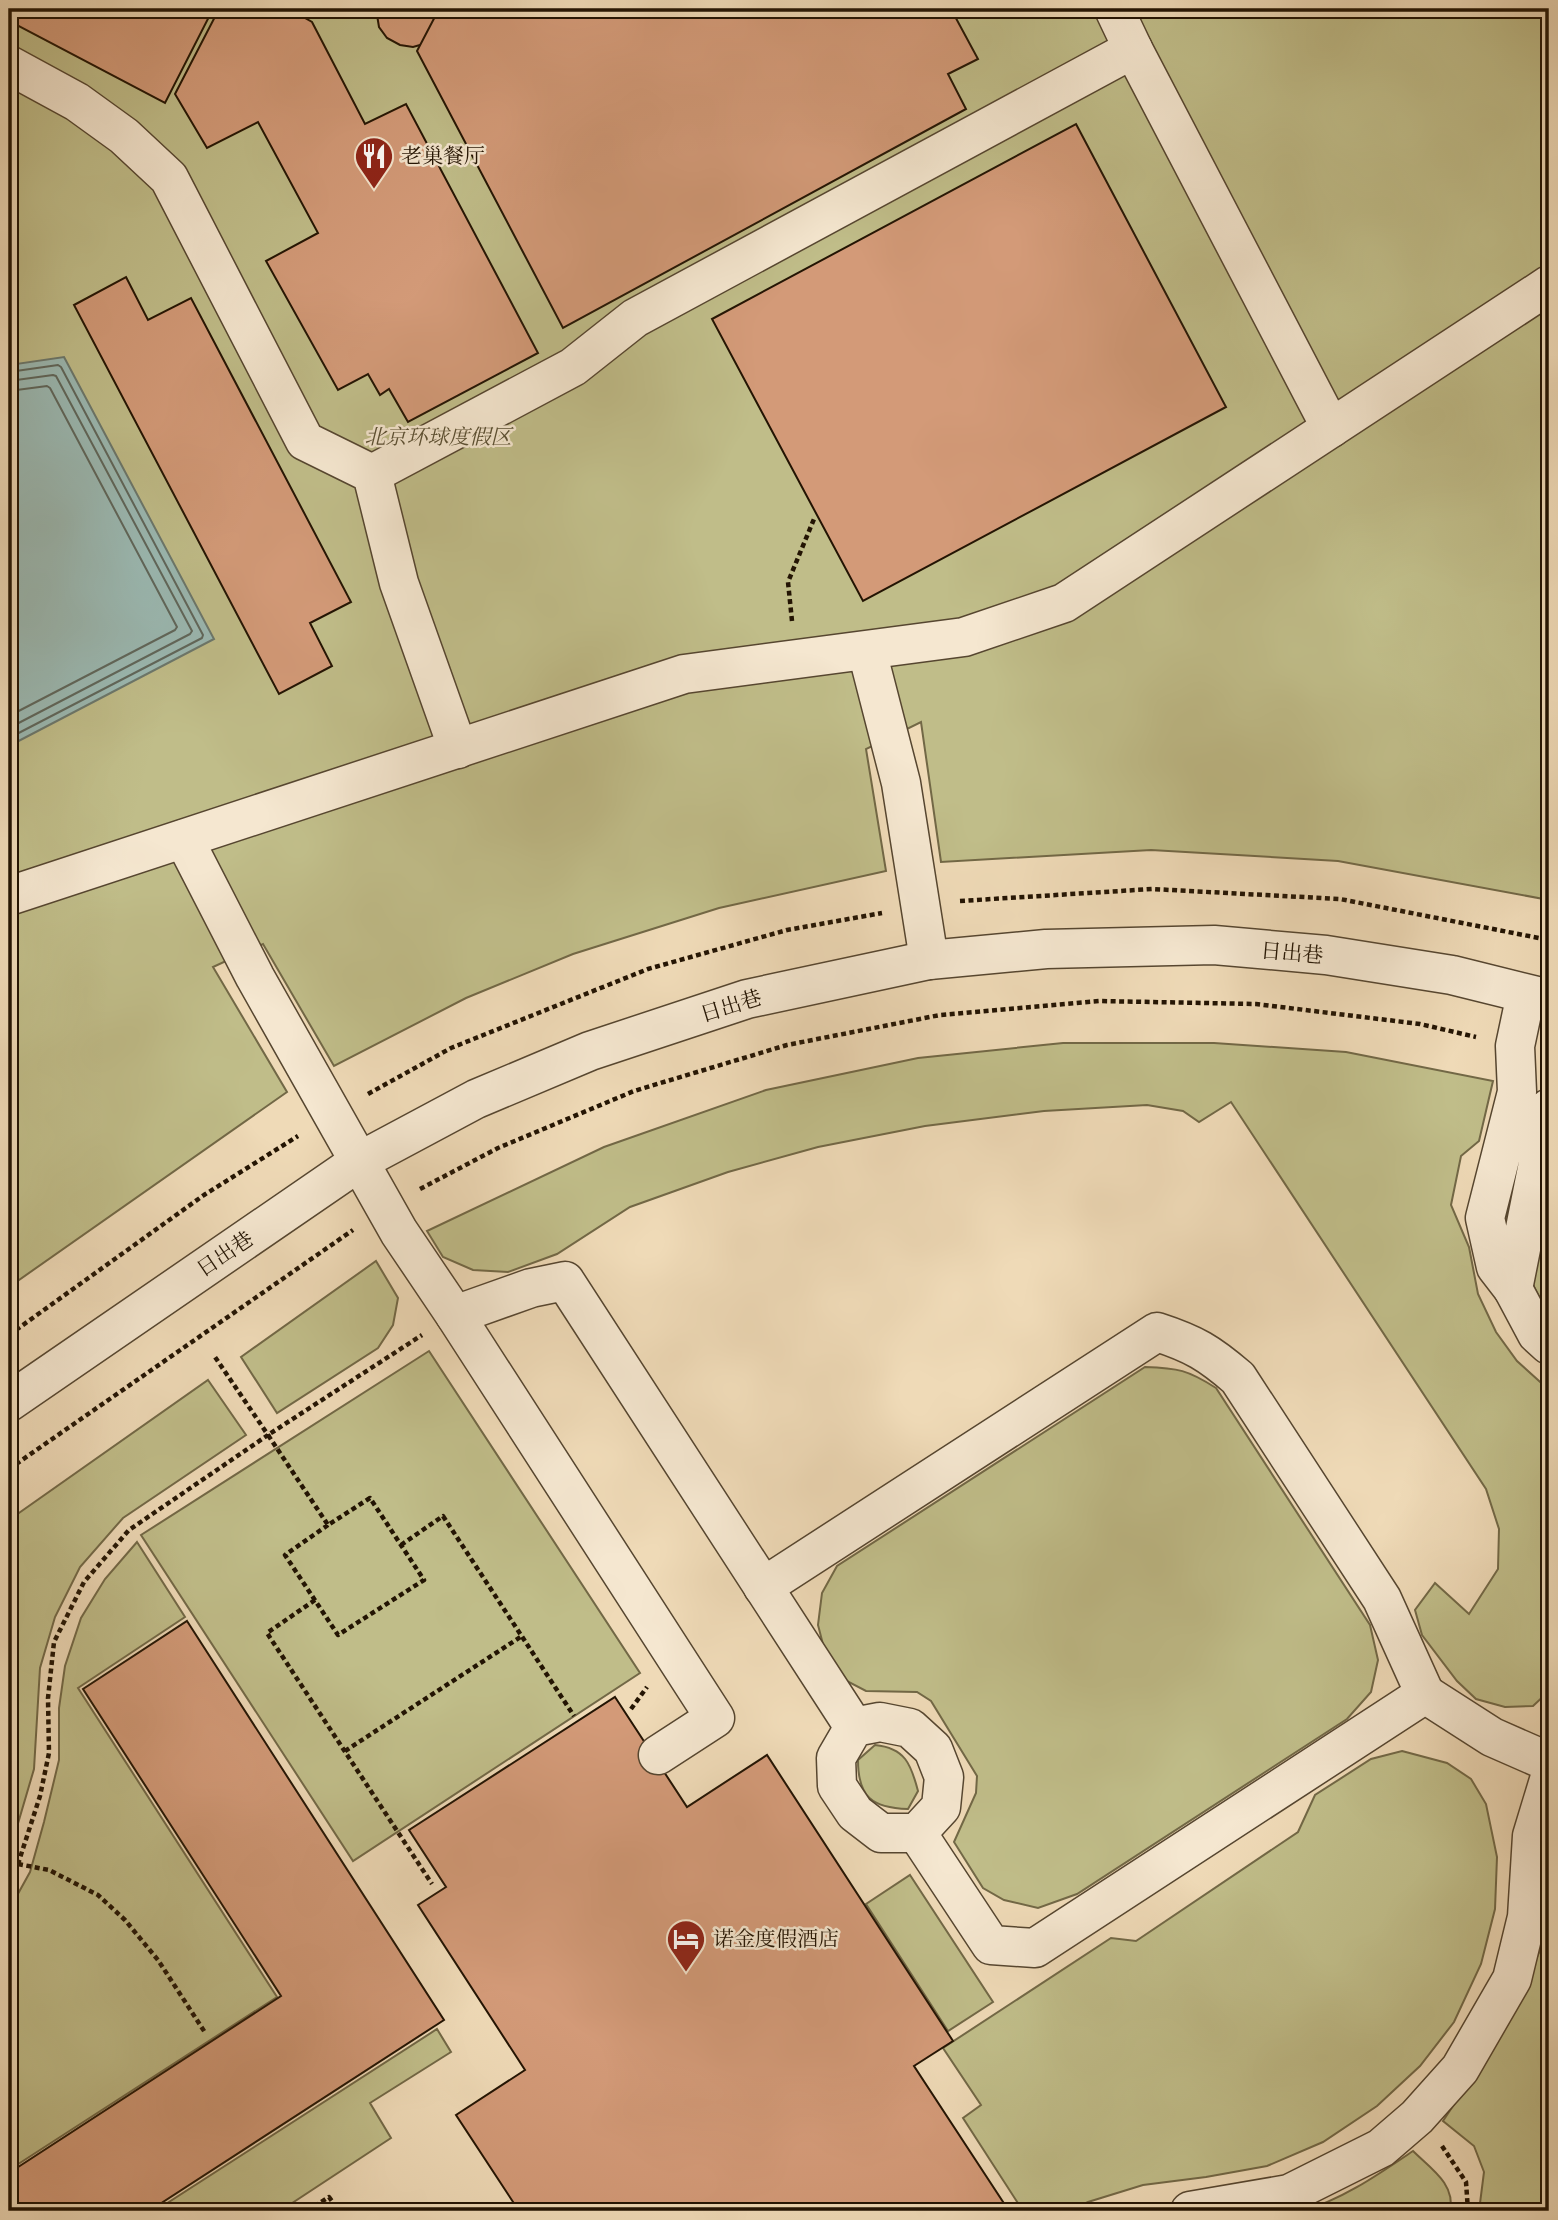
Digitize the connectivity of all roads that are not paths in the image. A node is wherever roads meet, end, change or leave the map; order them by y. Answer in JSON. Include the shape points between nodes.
{"nodes":[{"id":1,"x":1114,"y":9,"type":"edge"},
{"id":2,"x":1133,"y":49,"type":"junction"},
{"id":3,"x":9,"y":65,"type":"edge"},
{"id":4,"x":1549,"y":285,"type":"edge"},
{"id":5,"x":1331,"y":428,"type":"junction"},
{"id":6,"x":372,"y":474,"type":"junction"},
{"id":7,"x":867,"y":651,"type":"junction"},
{"id":8,"x":458,"y":749,"type":"junction"},
{"id":9,"x":184,"y":839,"type":"junction"},
{"id":10,"x":9,"y":897,"type":"edge"},
{"id":11,"x":929,"y":960,"type":"junction"},
{"id":12,"x":1538,"y":996,"type":"edge"},
{"id":13,"x":1549,"y":1108,"type":"edge"},
{"id":14,"x":360,"y":1161,"type":"junction"},
{"id":15,"x":1513,"y":1289,"type":"junction"},
{"id":16,"x":455,"y":1315,"type":"junction"},
{"id":17,"x":1549,"y":1345,"type":"edge"},
{"id":18,"x":9,"y":1402,"type":"edge"},
{"id":19,"x":763,"y":1587,"type":"junction"},
{"id":20,"x":1425,"y":1693,"type":"junction"},
{"id":21,"x":854,"y":1727,"type":"junction"},
{"id":22,"x":658,"y":1755,"type":"dead end"},
{"id":23,"x":1549,"y":1762,"type":"edge"},
{"id":24,"x":1549,"y":1780,"type":"edge"},
{"id":25,"x":917,"y":1833,"type":"junction"},
{"id":26,"x":1190,"y":2211,"type":"edge"}],
"edges":[{"from":1,"to":2,"type":"street"},
{"from":2,"to":5,"type":"street"},
{"from":2,"to":6,"type":"street","via":[[635,318],[573,367]]},
{"from":3,"to":6,"type":"street","via":[[78,102],[169,178],[305,441]]},
{"from":4,"to":5,"type":"street"},
{"from":5,"to":7,"type":"street","via":[[1064,603],[964,637]]},
{"from":6,"to":8,"type":"street","via":[[399,583]]},
{"from":7,"to":8,"type":"street","via":[[684,674]]},
{"from":7,"to":11,"type":"street","via":[[901,783]]},
{"from":8,"to":9,"type":"street"},
{"from":9,"to":10,"type":"street"},
{"from":9,"to":14,"type":"street","via":[[255,977]]},
{"from":11,"to":12,"type":"street","name":"日出巷","via":[[1046,949],[1214,945],[1452,975]]},
{"from":11,"to":14,"type":"street","name":"日出巷","via":[[747,999],[590,1052],[476,1099]]},
{"from":12,"to":15,"type":"street","via":[[1515,1046],[1517,1092],[1485,1218],[1496,1267]]},
{"from":13,"to":15,"type":"street"},
{"from":14,"to":16,"type":"street","via":[[399,1232]]},
{"from":14,"to":18,"type":"street","name":"日出巷"},
{"from":15,"to":17,"type":"street","via":[[1537,1334]]},
{"from":16,"to":19,"type":"street","via":[[565,1280]]},
{"from":16,"to":22,"type":"street","via":[[715,1718]]},
{"from":19,"to":20,"type":"street","via":[[1157,1332],[1190,1343],[1238,1378],[1382,1599]]},
{"from":19,"to":21,"type":"street"},
{"from":20,"to":23,"type":"street","via":[[1492,1737]]},
{"from":20,"to":25,"type":"street","via":[[1035,1948],[991,1945]]},
{"from":21,"to":25,"type":"street","via":[[836,1758],[837,1786],[855,1813],[881,1833]]},
{"from":21,"to":25,"type":"street","via":[[880,1722],[910,1728],[933,1749],[944,1777],[940,1807]]},
{"from":24,"to":26,"type":"street","via":[[1532,1836],[1527,1917],[1512,1979],[1460,2069],[1417,2117],[1381,2148],[1289,2193]]}]}
